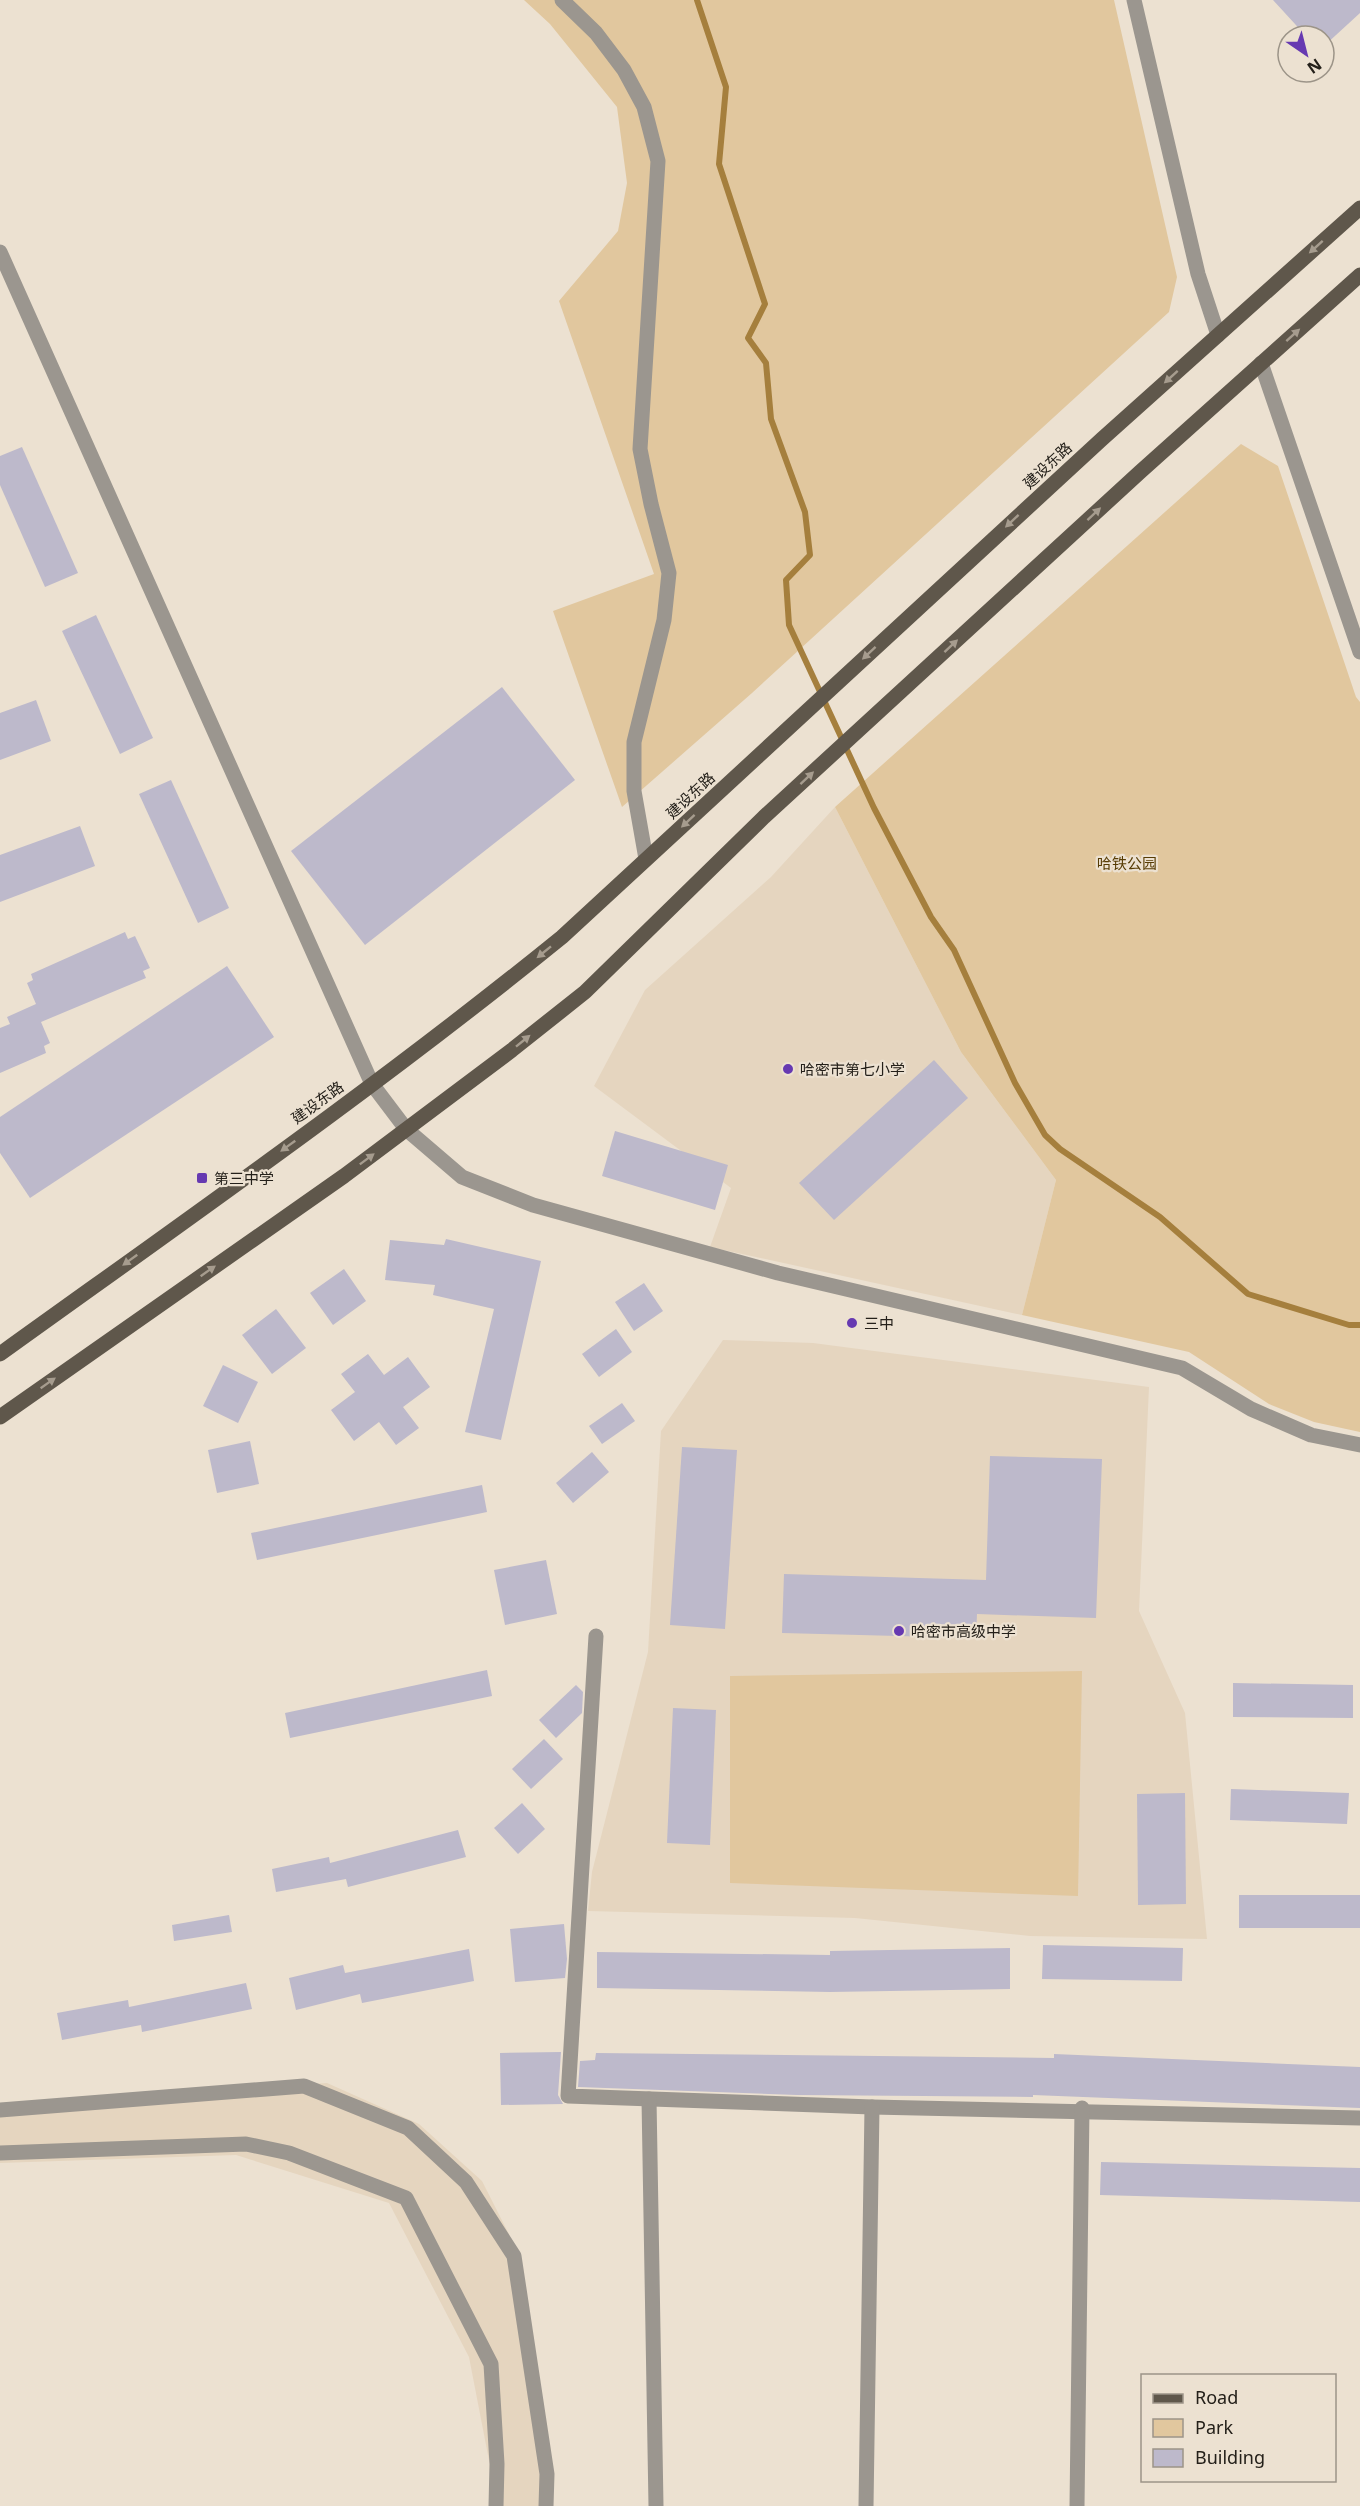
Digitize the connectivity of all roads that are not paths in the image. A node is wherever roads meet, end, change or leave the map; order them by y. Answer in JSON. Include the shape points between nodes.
{"nodes":[{"id":1,"x":562,"y":0,"type":"edge"},
{"id":2,"x":1134,"y":0,"type":"edge"},
{"id":3,"x":1360,"y":208,"type":"edge"},
{"id":4,"x":0,"y":252,"type":"edge"},
{"id":5,"x":1360,"y":275,"type":"edge"},
{"id":6,"x":1218,"y":335,"type":"junction"},
{"id":7,"x":1261,"y":363,"type":"junction"},
{"id":8,"x":1360,"y":652,"type":"edge"},
{"id":9,"x":646,"y":859,"type":"junction"},
{"id":10,"x":372,"y":1084,"type":"junction"},
{"id":11,"x":406,"y":1129,"type":"junction"},
{"id":12,"x":0,"y":1354,"type":"edge"},
{"id":13,"x":0,"y":1417,"type":"edge"},
{"id":14,"x":1360,"y":1445,"type":"edge"},
{"id":15,"x":596,"y":1636,"type":"dead end"},
{"id":16,"x":650,"y":2099,"type":"junction"},
{"id":17,"x":873,"y":2107,"type":"junction"},
{"id":18,"x":1082,"y":2108,"type":"dead end"},
{"id":19,"x":0,"y":2110,"type":"edge"},
{"id":20,"x":1360,"y":2118,"type":"edge"},
{"id":21,"x":0,"y":2153,"type":"edge"},
{"id":22,"x":496,"y":2506,"type":"edge"},
{"id":23,"x":546,"y":2506,"type":"edge"},
{"id":24,"x":656,"y":2506,"type":"edge"},
{"id":25,"x":866,"y":2506,"type":"edge"},
{"id":26,"x":1077,"y":2506,"type":"edge"}],
"edges":[{"from":1,"to":9,"type":"street","via":[[596,33],[624,69],[644,107],[658,161],[640,449],[669,573],[664,620],[634,742],[634,791]]},
{"from":2,"to":6,"type":"street","via":[[1198,274]]},
{"from":3,"to":6,"type":"main road","name":"建设东路","one_way":true},
{"from":4,"to":10,"type":"street"},
{"from":7,"to":5,"type":"main road","one_way":true},
{"from":6,"to":9,"type":"main road","name":"建设东路","one_way":true},
{"from":7,"to":8,"type":"street"},
{"from":11,"to":7,"type":"main road","one_way":true,"via":[[585,992],[764,817]]},
{"from":9,"to":10,"type":"main road","name":"建设东路","one_way":true,"via":[[562,937]]},
{"from":10,"to":11,"type":"street"},
{"from":10,"to":12,"type":"main road","name":"建设东路","one_way":true},
{"from":13,"to":11,"type":"main road","one_way":true},
{"from":11,"to":14,"type":"street","via":[[462,1177],[533,1205],[778,1273],[1182,1368],[1251,1410],[1311,1435]]},
{"from":15,"to":16,"type":"street","via":[[568,2096]]},
{"from":16,"to":17,"type":"street"},
{"from":16,"to":24,"type":"street"},
{"from":17,"to":20,"type":"street"},
{"from":17,"to":25,"type":"street"},
{"from":18,"to":26,"type":"street"},
{"from":19,"to":23,"type":"street","via":[[304,2086],[408,2128],[466,2182],[514,2256],[547,2474]]},
{"from":21,"to":22,"type":"street","via":[[246,2144],[289,2153],[406,2199],[491,2364]]}]}
